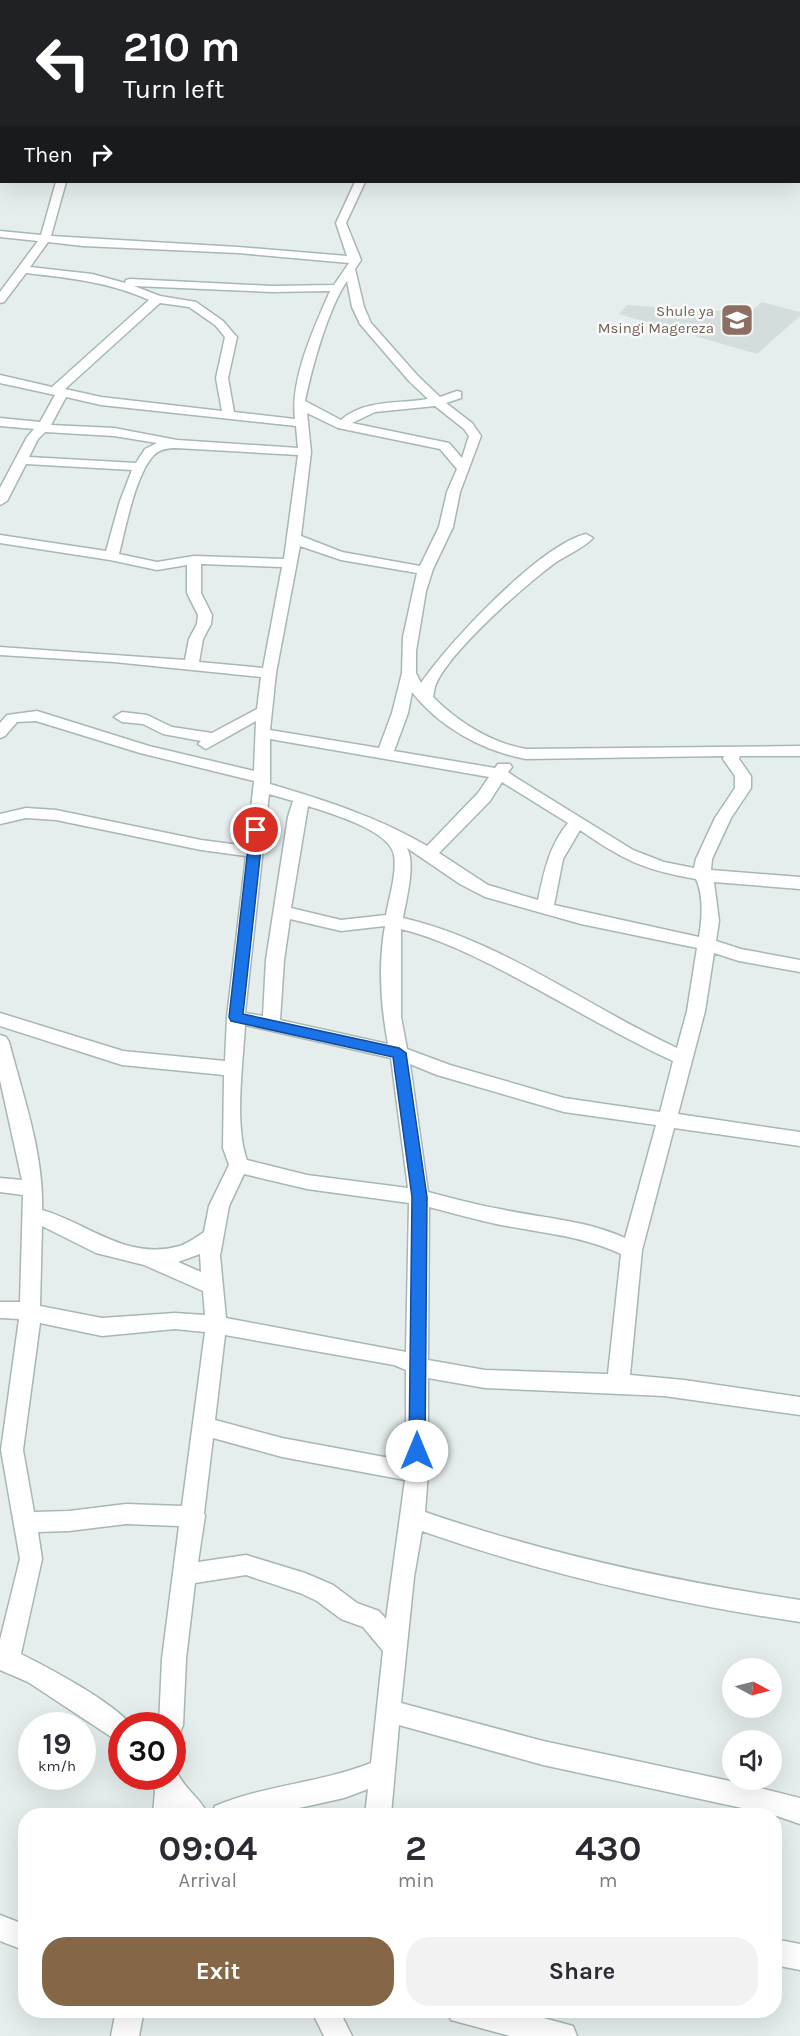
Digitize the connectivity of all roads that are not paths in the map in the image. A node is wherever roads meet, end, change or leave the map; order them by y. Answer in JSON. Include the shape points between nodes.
{"nodes":[{"id":1,"x":62,"y":183,"type":"edge"},
{"id":2,"x":360,"y":183,"type":"edge"},
{"id":3,"x":0,"y":234,"type":"edge"},
{"id":4,"x":45,"y":239,"type":"junction"},
{"id":5,"x":353,"y":266,"type":"junction"},
{"id":6,"x":22,"y":269,"type":"junction"},
{"id":7,"x":109,"y":282,"type":"junction"},
{"id":8,"x":338,"y":288,"type":"junction"},
{"id":9,"x":157,"y":299,"type":"junction"},
{"id":10,"x":0,"y":300,"type":"edge"},
{"id":11,"x":0,"y":379,"type":"edge"},
{"id":12,"x":59,"y":391,"type":"junction"},
{"id":13,"x":457,"y":395,"type":"dead end"},
{"id":14,"x":438,"y":401,"type":"junction"},
{"id":15,"x":298,"y":402,"type":"junction"},
{"id":16,"x":228,"y":414,"type":"junction"},
{"id":17,"x":0,"y":422,"type":"edge"},
{"id":18,"x":300,"y":423,"type":"junction"},
{"id":19,"x":342,"y":425,"type":"junction"},
{"id":20,"x":44,"y":427,"type":"junction"},
{"id":21,"x":176,"y":444,"type":"junction"},
{"id":22,"x":305,"y":452,"type":"junction"},
{"id":23,"x":24,"y":460,"type":"junction"},
{"id":24,"x":141,"y":467,"type":"junction"},
{"id":25,"x":463,"y":468,"type":"junction"},
{"id":26,"x":0,"y":501,"type":"edge"},
{"id":27,"x":294,"y":538,"type":"junction"},
{"id":28,"x":586,"y":538,"type":"dead end"},
{"id":29,"x":0,"y":539,"type":"edge"},
{"id":30,"x":112,"y":556,"type":"junction"},
{"id":31,"x":194,"y":560,"type":"junction"},
{"id":32,"x":290,"y":563,"type":"junction"},
{"id":33,"x":425,"y":571,"type":"junction"},
{"id":34,"x":0,"y":651,"type":"edge"},
{"id":35,"x":190,"y":666,"type":"junction"},
{"id":36,"x":268,"y":673,"type":"junction"},
{"id":37,"x":410,"y":673,"type":"junction"},
{"id":38,"x":426,"y":697,"type":"junction"},
{"id":39,"x":265,"y":711,"type":"junction"},
{"id":40,"x":122,"y":717,"type":"dead end"},
{"id":41,"x":158,"y":726,"type":"junction"},
{"id":42,"x":0,"y":733,"type":"edge"},
{"id":43,"x":262,"y":733,"type":"junction"},
{"id":44,"x":215,"y":738,"type":"junction"},
{"id":45,"x":149,"y":751,"type":"junction"},
{"id":46,"x":734,"y":751,"type":"junction"},
{"id":47,"x":800,"y":751,"type":"edge"},
{"id":48,"x":513,"y":752,"type":"junction"},
{"id":49,"x":385,"y":754,"type":"junction"},
{"id":50,"x":184,"y":758,"type":"junction"},
{"id":51,"x":500,"y":774,"type":"junction"},
{"id":52,"x":262,"y":782,"type":"junction"},
{"id":53,"x":302,"y":798,"type":"junction"},
{"id":54,"x":0,"y":819,"type":"edge"},
{"id":55,"x":578,"y":822,"type":"junction"},
{"id":56,"x":379,"y":829,"type":"junction"},
{"id":57,"x":254,"y":852,"type":"junction"},
{"id":58,"x":429,"y":854,"type":"junction"},
{"id":59,"x":702,"y":873,"type":"junction"},
{"id":60,"x":800,"y":882,"type":"edge"},
{"id":61,"x":545,"y":909,"type":"junction"},
{"id":62,"x":283,"y":911,"type":"junction"},
{"id":63,"x":392,"y":921,"type":"junction"},
{"id":64,"x":706,"y":944,"type":"junction"},
{"id":65,"x":800,"y":966,"type":"edge"},
{"id":66,"x":236,"y":1017,"type":"junction"},
{"id":67,"x":0,"y":1019,"type":"edge"},
{"id":68,"x":271,"y":1024,"type":"junction"},
{"id":69,"x":0,"y":1042,"type":"edge"},
{"id":70,"x":399,"y":1053,"type":"junction"},
{"id":71,"x":683,"y":1058,"type":"junction"},
{"id":72,"x":234,"y":1069,"type":"junction"},
{"id":73,"x":5,"y":1088,"type":"edge"},
{"id":74,"x":667,"y":1121,"type":"junction"},
{"id":75,"x":800,"y":1139,"type":"edge"},
{"id":76,"x":239,"y":1165,"type":"junction"},
{"id":77,"x":0,"y":1185,"type":"edge"},
{"id":78,"x":33,"y":1189,"type":"junction"},
{"id":79,"x":419,"y":1197,"type":"junction"},
{"id":80,"x":32,"y":1215,"type":"junction"},
{"id":81,"x":213,"y":1237,"type":"junction"},
{"id":82,"x":632,"y":1250,"type":"junction"},
{"id":83,"x":148,"y":1258,"type":"junction"},
{"id":84,"x":213,"y":1286,"type":"junction"},
{"id":85,"x":0,"y":1310,"type":"edge"},
{"id":86,"x":30,"y":1312,"type":"junction"},
{"id":87,"x":216,"y":1325,"type":"junction"},
{"id":88,"x":417,"y":1367,"type":"junction"},
{"id":89,"x":618,"y":1384,"type":"junction"},
{"id":90,"x":800,"y":1406,"type":"edge"},
{"id":91,"x":203,"y":1426,"type":"junction"},
{"id":92,"x":417,"y":1472,"type":"junction"},
{"id":93,"x":194,"y":1516,"type":"junction"},
{"id":94,"x":412,"y":1518,"type":"junction"},
{"id":95,"x":24,"y":1522,"type":"junction"},
{"id":96,"x":186,"y":1575,"type":"junction"},
{"id":97,"x":800,"y":1611,"type":"edge"},
{"id":98,"x":394,"y":1647,"type":"junction"},
{"id":99,"x":4,"y":1658,"type":"edge"},
{"id":100,"x":389,"y":1711,"type":"junction"},
{"id":101,"x":172,"y":1712,"type":"edge"},
{"id":102,"x":108,"y":1720,"type":"edge"},
{"id":103,"x":383,"y":1771,"type":"junction"},
{"id":104,"x":165,"y":1790,"type":"edge"},
{"id":105,"x":174,"y":1790,"type":"edge"},
{"id":106,"x":166,"y":1808,"type":"edge"},
{"id":107,"x":189,"y":1808,"type":"edge"},
{"id":108,"x":265,"y":1808,"type":"edge"},
{"id":109,"x":379,"y":1808,"type":"edge"},
{"id":110,"x":800,"y":1811,"type":"edge"},
{"id":111,"x":0,"y":1928,"type":"edge"},
{"id":112,"x":18,"y":1935,"type":"edge"},
{"id":113,"x":782,"y":1954,"type":"edge"},
{"id":114,"x":800,"y":1957,"type":"edge"},
{"id":115,"x":128,"y":2018,"type":"edge"},
{"id":116,"x":492,"y":2018,"type":"edge"},
{"id":117,"x":125,"y":2036,"type":"edge"},
{"id":118,"x":563,"y":2036,"type":"edge"}],
"edges":[{"from":1,"to":4,"type":"street"},
{"from":2,"to":5,"type":"street","via":[[341,223]]},
{"from":3,"to":4,"type":"street"},
{"from":4,"to":5,"type":"street","via":[[248,251]]},
{"from":4,"to":6,"type":"street"},
{"from":5,"to":8,"type":"street"},
{"from":5,"to":14,"type":"street","via":[[358,310],[366,324]]},
{"from":6,"to":7,"type":"street"},
{"from":6,"to":10,"type":"street"},
{"from":7,"to":8,"type":"street","via":[[282,290]]},
{"from":7,"to":9,"type":"street"},
{"from":8,"to":15,"type":"street","via":[[314,346]]},
{"from":9,"to":12,"type":"street"},
{"from":9,"to":16,"type":"street","via":[[192,304],[228,332],[231,337],[222,376]]},
{"from":11,"to":12,"type":"street"},
{"from":12,"to":16,"type":"street","via":[[101,401]]},
{"from":12,"to":20,"type":"street"},
{"from":13,"to":14,"type":"street"},
{"from":14,"to":19,"type":"street","via":[[367,410]]},
{"from":14,"to":25,"type":"street","via":[[475,436]]},
{"from":15,"to":18,"type":"street"},
{"from":15,"to":19,"type":"street"},
{"from":16,"to":18,"type":"street"},
{"from":17,"to":20,"type":"street"},
{"from":18,"to":22,"type":"street"},
{"from":19,"to":25,"type":"street","via":[[444,446]]},
{"from":20,"to":21,"type":"street","via":[[114,432]]},
{"from":20,"to":23,"type":"street","via":[[33,437]]},
{"from":21,"to":22,"type":"street"},
{"from":21,"to":24,"type":"street","via":[[156,447]]},
{"from":22,"to":27,"type":"street"},
{"from":23,"to":24,"type":"street"},
{"from":23,"to":26,"type":"street"},
{"from":24,"to":30,"type":"street"},
{"from":25,"to":33,"type":"street","via":[[447,525]]},
{"from":27,"to":32,"type":"street"},
{"from":27,"to":33,"type":"street","via":[[309,548]]},
{"from":28,"to":38,"type":"street","via":[[543,567],[468,632],[428,685]]},
{"from":29,"to":30,"type":"street"},
{"from":30,"to":31,"type":"street","via":[[157,566]]},
{"from":31,"to":32,"type":"street"},
{"from":31,"to":35,"type":"street","via":[[194,592],[205,615]]},
{"from":32,"to":36,"type":"street"},
{"from":33,"to":37,"type":"street","via":[[410,637]]},
{"from":34,"to":35,"type":"street"},
{"from":35,"to":36,"type":"street"},
{"from":36,"to":39,"type":"street"},
{"from":37,"to":38,"type":"street"},
{"from":37,"to":49,"type":"street"},
{"from":38,"to":48,"type":"street","via":[[468,731]]},
{"from":39,"to":43,"type":"street"},
{"from":39,"to":44,"type":"street"},
{"from":40,"to":41,"type":"street","via":[[147,720]]},
{"from":41,"to":44,"type":"street"},
{"from":41,"to":45,"type":"street"},
{"from":42,"to":45,"type":"street","via":[[12,718],[37,716]]},
{"from":43,"to":49,"type":"street"},
{"from":43,"to":52,"type":"street"},
{"from":44,"to":50,"type":"street"},
{"from":45,"to":50,"type":"street"},
{"from":46,"to":47,"type":"street"},
{"from":46,"to":48,"type":"street"},
{"from":46,"to":59,"type":"street","via":[[731,759],[743,776],[743,788],[706,852]]},
{"from":48,"to":51,"type":"street"},
{"from":49,"to":51,"type":"street"},
{"from":50,"to":52,"type":"street"},
{"from":51,"to":55,"type":"street"},
{"from":51,"to":58,"type":"street","via":[[484,797]]},
{"from":52,"to":53,"type":"street"},
{"from":52,"to":57,"type":"street"},
{"from":53,"to":56,"type":"street"},
{"from":53,"to":62,"type":"street"},
{"from":54,"to":57,"type":"street","via":[[26,813],[56,815]]},
{"from":55,"to":59,"type":"street","via":[[646,862]]},
{"from":55,"to":61,"type":"street","via":[[555,859]]},
{"from":56,"to":58,"type":"street"},
{"from":56,"to":63,"type":"street","via":[[395,841],[402,854]]},
{"from":57,"to":66,"type":"street"},
{"from":58,"to":61,"type":"street","via":[[477,888]]},
{"from":59,"to":60,"type":"street"},
{"from":59,"to":64,"type":"street","via":[[710,900]]},
{"from":61,"to":64,"type":"street"},
{"from":62,"to":63,"type":"street","via":[[352,926],[367,921]]},
{"from":62,"to":68,"type":"street"},
{"from":63,"to":70,"type":"street","via":[[392,1017]]},
{"from":63,"to":71,"type":"street","via":[[496,959],[638,1038]]},
{"from":64,"to":65,"type":"street","via":[[739,955]]},
{"from":64,"to":71,"type":"street","via":[[696,1011]]},
{"from":66,"to":68,"type":"street"},
{"from":66,"to":72,"type":"street"},
{"from":67,"to":72,"type":"street","via":[[122,1058]]},
{"from":68,"to":70,"type":"street"},
{"from":69,"to":73,"type":"street"},
{"from":70,"to":74,"type":"street","via":[[543,1101]]},
{"from":70,"to":79,"type":"street"},
{"from":71,"to":74,"type":"street"},
{"from":72,"to":76,"type":"street","via":[[233,1148]]},
{"from":73,"to":78,"type":"street","via":[[22,1132]]},
{"from":74,"to":75,"type":"street"},
{"from":74,"to":82,"type":"street"},
{"from":76,"to":79,"type":"street","via":[[307,1182]]},
{"from":76,"to":81,"type":"street","via":[[219,1206]]},
{"from":77,"to":78,"type":"street"},
{"from":78,"to":80,"type":"street"},
{"from":79,"to":82,"type":"street","via":[[591,1234]]},
{"from":79,"to":88,"type":"street"},
{"from":80,"to":83,"type":"street","via":[[53,1221],[103,1247]]},
{"from":80,"to":86,"type":"street"},
{"from":81,"to":83,"type":"street","via":[[185,1253]]},
{"from":81,"to":84,"type":"street"},
{"from":82,"to":89,"type":"street"},
{"from":83,"to":84,"type":"street"},
{"from":84,"to":87,"type":"street"},
{"from":85,"to":86,"type":"street"},
{"from":86,"to":87,"type":"street","via":[[102,1327],[175,1321]]},
{"from":86,"to":95,"type":"street","via":[[12,1450]]},
{"from":87,"to":88,"type":"street","via":[[396,1357]]},
{"from":87,"to":91,"type":"street"},
{"from":88,"to":89,"type":"street","via":[[505,1380]]},
{"from":88,"to":92,"type":"street"},
{"from":89,"to":90,"type":"street"},
{"from":91,"to":92,"type":"street","via":[[320,1457]]},
{"from":91,"to":93,"type":"street"},
{"from":92,"to":94,"type":"street"},
{"from":93,"to":95,"type":"street","via":[[126,1514]]},
{"from":93,"to":96,"type":"street"},
{"from":94,"to":97,"type":"street","via":[[564,1566]]},
{"from":94,"to":98,"type":"street"},
{"from":95,"to":99,"type":"street","via":[[31,1559]]},
{"from":96,"to":98,"type":"street","via":[[246,1565],[305,1584],[349,1611],[371,1619]]},
{"from":96,"to":101,"type":"street","via":[[174,1659]]},
{"from":98,"to":100,"type":"street"},
{"from":99,"to":102,"type":"street"},
{"from":100,"to":103,"type":"street"},
{"from":100,"to":110,"type":"street","via":[[543,1753]]},
{"from":103,"to":108,"type":"street"},
{"from":103,"to":109,"type":"street"},
{"from":104,"to":106,"type":"street"},
{"from":105,"to":107,"type":"street"},
{"from":111,"to":112,"type":"street"},
{"from":113,"to":114,"type":"street"},
{"from":115,"to":117,"type":"street"},
{"from":116,"to":118,"type":"street"}]}
